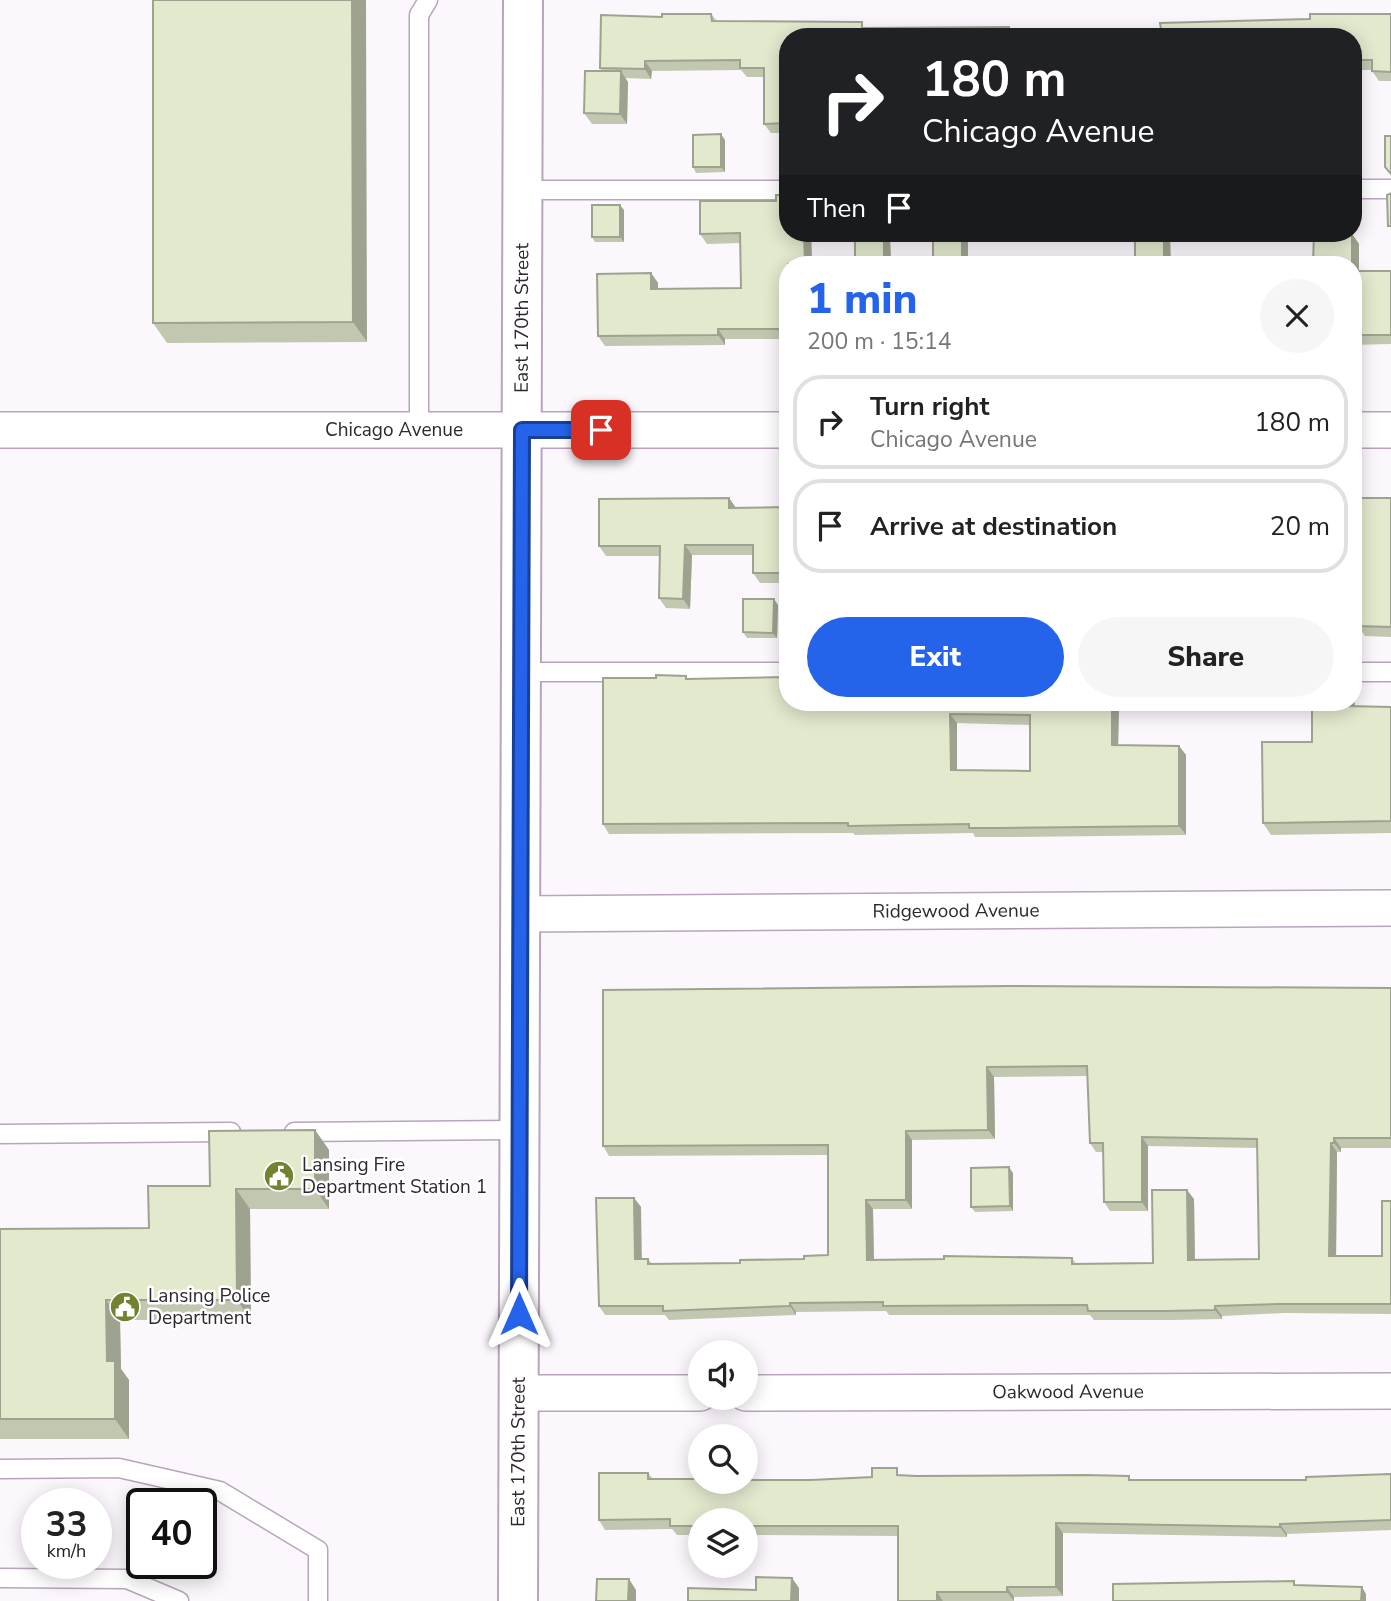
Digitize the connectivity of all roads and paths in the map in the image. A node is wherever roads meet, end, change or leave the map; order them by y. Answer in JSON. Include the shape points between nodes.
{"nodes":[{"id":1,"x":428,"y":0,"type":"edge"},
{"id":2,"x":523,"y":0,"type":"edge"},
{"id":3,"x":1391,"y":189,"type":"edge"},
{"id":4,"x":523,"y":190,"type":"junction"},
{"id":5,"x":779,"y":190,"type":"edge"},
{"id":6,"x":1362,"y":190,"type":"edge"},
{"id":7,"x":0,"y":430,"type":"edge"},
{"id":8,"x":419,"y":430,"type":"junction"},
{"id":9,"x":522,"y":430,"type":"junction"},
{"id":10,"x":779,"y":430,"type":"edge"},
{"id":11,"x":1362,"y":430,"type":"edge"},
{"id":12,"x":1391,"y":430,"type":"edge"},
{"id":13,"x":521,"y":672,"type":"junction"},
{"id":14,"x":779,"y":672,"type":"edge"},
{"id":15,"x":1362,"y":672,"type":"edge"},
{"id":16,"x":1391,"y":672,"type":"edge"},
{"id":17,"x":1391,"y":908,"type":"edge"},
{"id":18,"x":520,"y":914,"type":"junction"},
{"id":19,"x":519,"y":1130,"type":"junction"},
{"id":20,"x":254,"y":1132,"type":"edge"},
{"id":21,"x":282,"y":1132,"type":"edge"},
{"id":22,"x":0,"y":1134,"type":"edge"},
{"id":23,"x":1391,"y":1391,"type":"edge"},
{"id":24,"x":518,"y":1393,"type":"junction"},
{"id":25,"x":688,"y":1393,"type":"edge"},
{"id":26,"x":758,"y":1393,"type":"edge"},
{"id":27,"x":0,"y":1469,"type":"edge"},
{"id":28,"x":0,"y":1578,"type":"edge"},
{"id":29,"x":179,"y":1601,"type":"edge"},
{"id":30,"x":318,"y":1601,"type":"edge"},
{"id":31,"x":518,"y":1601,"type":"edge"}],
"edges":[{"from":1,"to":8,"type":"lane","via":[[419,15]]},
{"from":2,"to":4,"type":"street","name":"East 170th Street"},
{"from":3,"to":6,"type":"lane"},
{"from":4,"to":5,"type":"lane"},
{"from":4,"to":9,"type":"street","name":"East 170th Street"},
{"from":7,"to":8,"type":"street","name":"Chicago Avenue"},
{"from":8,"to":9,"type":"street","name":"Chicago Avenue"},
{"from":9,"to":10,"type":"street","name":"Chicago Avenue"},
{"from":9,"to":13,"type":"street","name":"East 170th Street"},
{"from":11,"to":12,"type":"street"},
{"from":13,"to":14,"type":"lane"},
{"from":13,"to":18,"type":"street","name":"East 170th Street"},
{"from":15,"to":16,"type":"lane"},
{"from":17,"to":18,"type":"street","name":"Ridgewood Avenue"},
{"from":18,"to":19,"type":"street","name":"East 170th Street"},
{"from":19,"to":21,"type":"lane"},
{"from":19,"to":24,"type":"street","name":"East 170th Street"},
{"from":20,"to":22,"type":"lane"},
{"from":23,"to":26,"type":"street","name":"Oakwood Avenue"},
{"from":24,"to":25,"type":"street"},
{"from":24,"to":31,"type":"street","name":"East 170th Street"},
{"from":27,"to":30,"type":"lane","via":[[119,1468],[219,1491],[318,1550]]},
{"from":28,"to":29,"type":"lane","via":[[127,1580]]}]}
